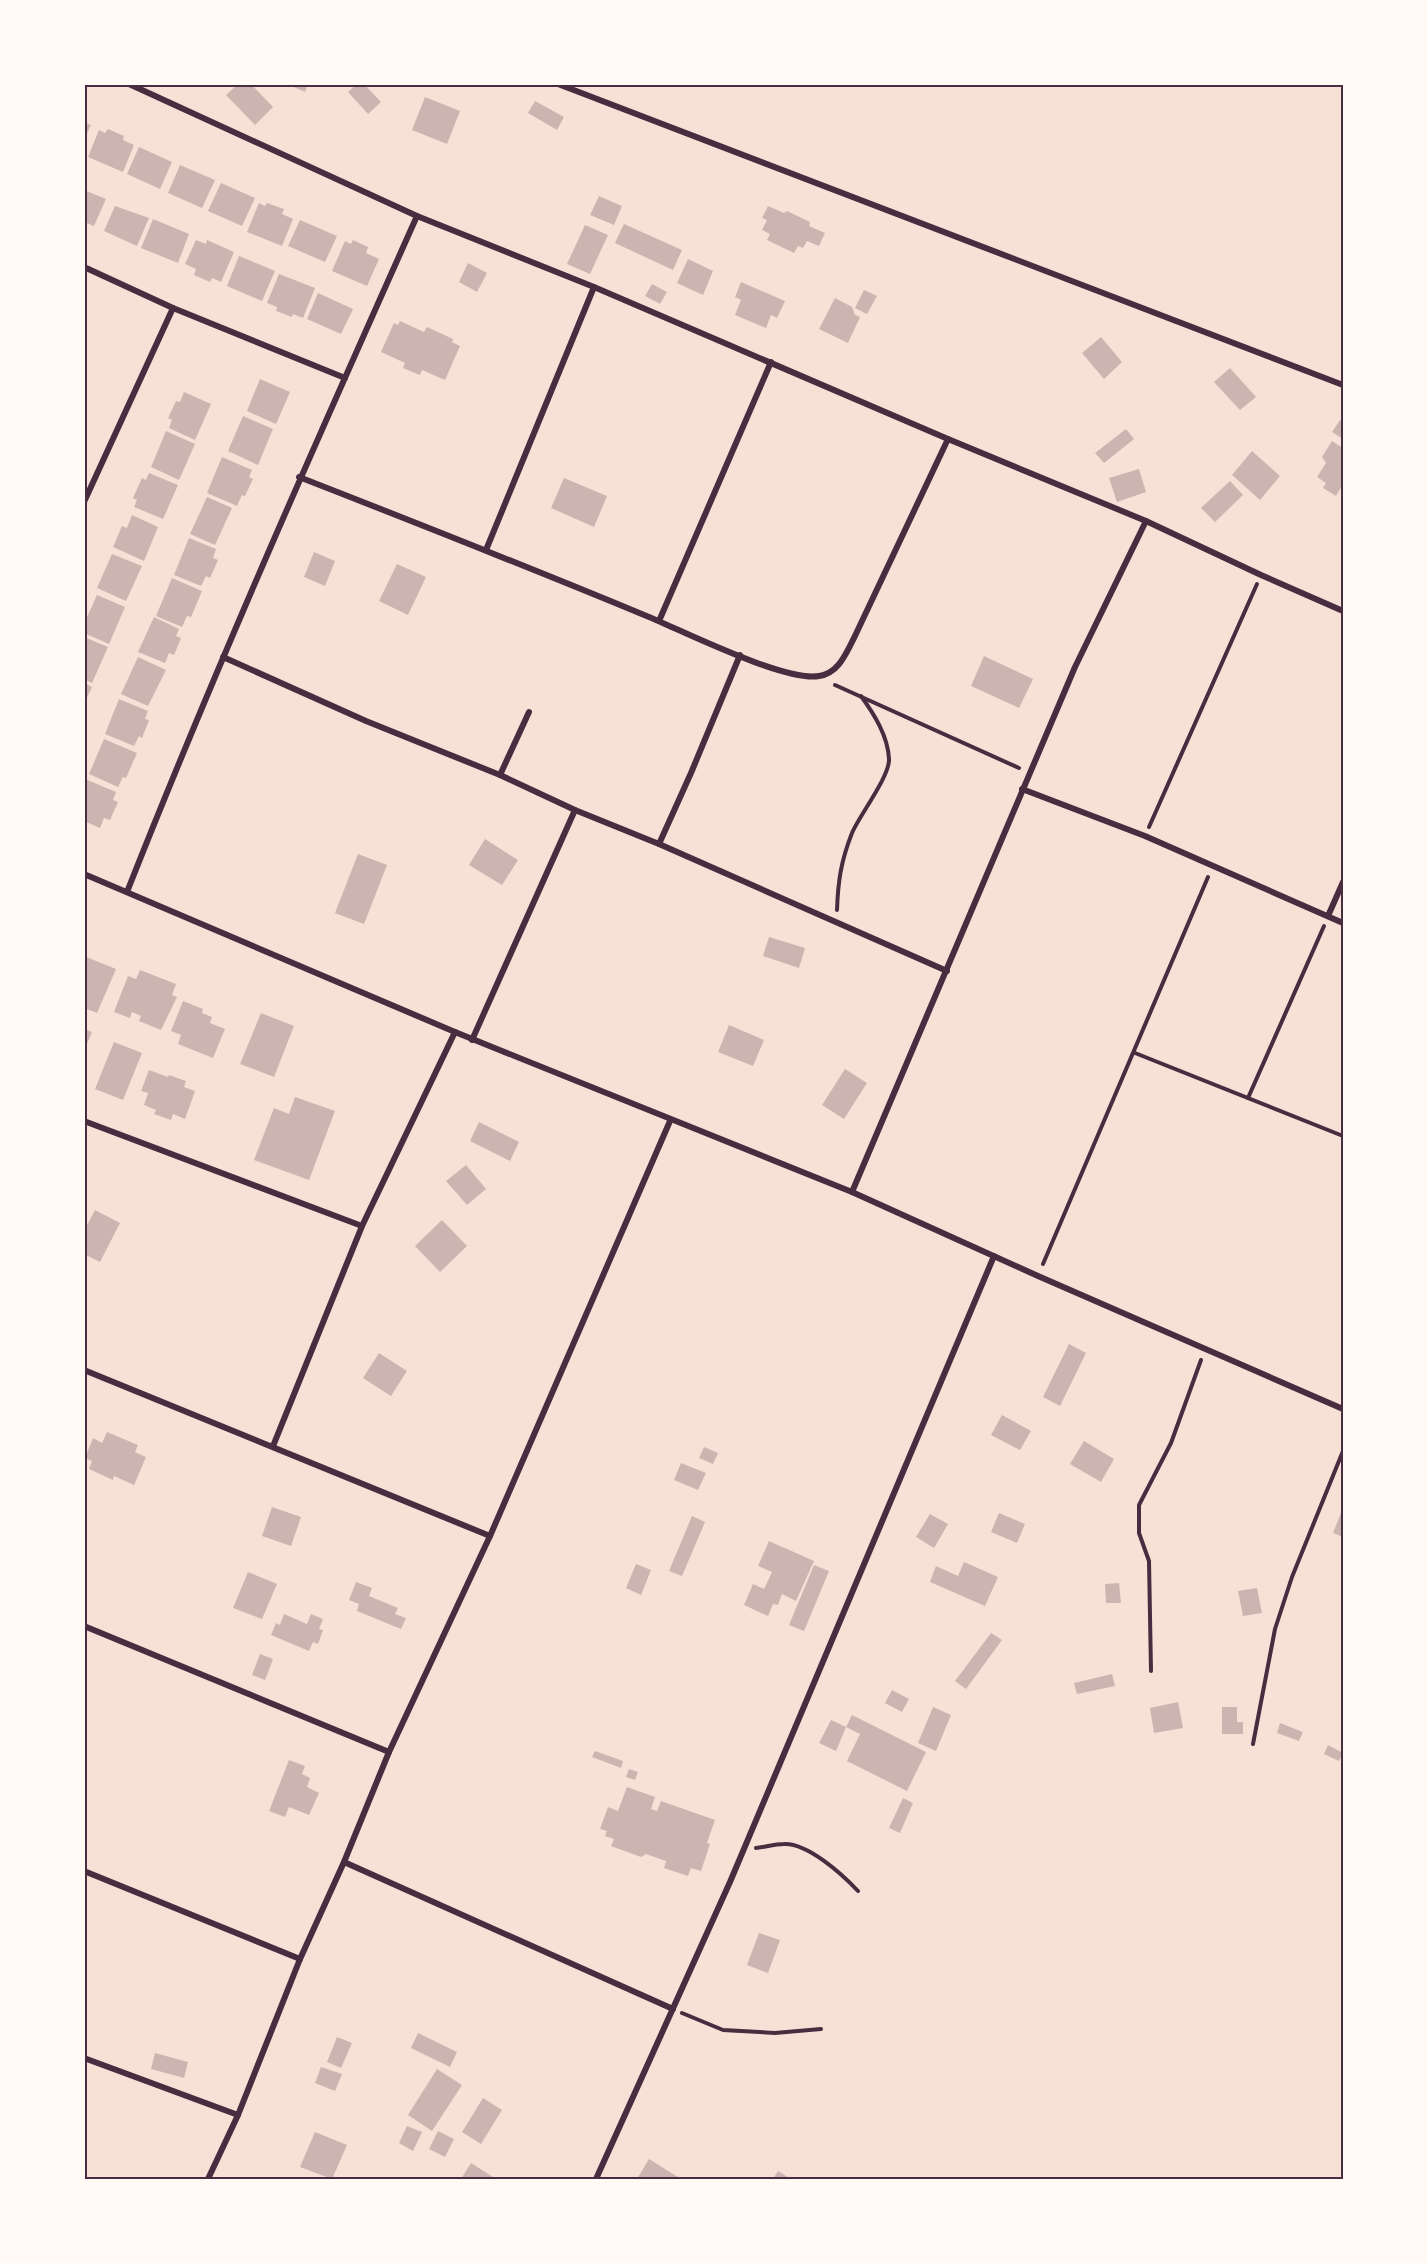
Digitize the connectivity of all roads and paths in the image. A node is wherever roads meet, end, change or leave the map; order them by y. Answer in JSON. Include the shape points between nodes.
{"nodes":[{"id":1,"x":129,"y":84,"type":"edge"},
{"id":2,"x":558,"y":84,"type":"edge"},
{"id":3,"x":417,"y":216,"type":"junction"},
{"id":4,"x":84,"y":267,"type":"edge"},
{"id":5,"x":594,"y":287,"type":"junction"},
{"id":6,"x":173,"y":308,"type":"junction"},
{"id":7,"x":771,"y":362,"type":"junction"},
{"id":8,"x":345,"y":378,"type":"junction"},
{"id":9,"x":1343,"y":385,"type":"edge"},
{"id":10,"x":948,"y":439,"type":"junction"},
{"id":11,"x":300,"y":477,"type":"junction"},
{"id":12,"x":84,"y":502,"type":"edge"},
{"id":13,"x":1146,"y":521,"type":"junction"},
{"id":14,"x":486,"y":550,"type":"junction"},
{"id":15,"x":1261,"y":575,"type":"junction"},
{"id":16,"x":1343,"y":611,"type":"edge"},
{"id":17,"x":659,"y":621,"type":"junction"},
{"id":18,"x":740,"y":655,"type":"junction"},
{"id":19,"x":223,"y":657,"type":"junction"},
{"id":20,"x":818,"y":677,"type":"junction"},
{"id":21,"x":861,"y":696,"type":"junction"},
{"id":22,"x":529,"y":712,"type":"dead end"},
{"id":23,"x":1030,"y":773,"type":"junction"},
{"id":24,"x":500,"y":775,"type":"junction"},
{"id":25,"x":1022,"y":789,"type":"junction"},
{"id":26,"x":575,"y":810,"type":"junction"},
{"id":27,"x":1146,"y":836,"type":"junction"},
{"id":28,"x":659,"y":844,"type":"junction"},
{"id":29,"x":1213,"y":865,"type":"junction"},
{"id":30,"x":84,"y":873,"type":"edge"},
{"id":31,"x":1343,"y":882,"type":"edge"},
{"id":32,"x":127,"y":892,"type":"junction"},
{"id":33,"x":1328,"y":916,"type":"junction"},
{"id":34,"x":837,"y":923,"type":"junction"},
{"id":35,"x":1343,"y":923,"type":"edge"},
{"id":36,"x":947,"y":971,"type":"junction"},
{"id":37,"x":454,"y":1032,"type":"junction"},
{"id":38,"x":472,"y":1040,"type":"junction"},
{"id":39,"x":1135,"y":1053,"type":"junction"},
{"id":40,"x":1248,"y":1098,"type":"junction"},
{"id":41,"x":84,"y":1121,"type":"edge"},
{"id":42,"x":670,"y":1121,"type":"junction"},
{"id":43,"x":1343,"y":1136,"type":"edge"},
{"id":44,"x":852,"y":1192,"type":"junction"},
{"id":45,"x":362,"y":1226,"type":"junction"},
{"id":46,"x":994,"y":1256,"type":"junction"},
{"id":47,"x":1038,"y":1276,"type":"junction"},
{"id":48,"x":1206,"y":1348,"type":"junction"},
{"id":49,"x":84,"y":1370,"type":"edge"},
{"id":50,"x":1343,"y":1409,"type":"edge"},
{"id":51,"x":273,"y":1446,"type":"junction"},
{"id":52,"x":1343,"y":1451,"type":"edge"},
{"id":53,"x":490,"y":1536,"type":"junction"},
{"id":54,"x":84,"y":1626,"type":"edge"},
{"id":55,"x":1151,"y":1671,"type":"dead end"},
{"id":56,"x":1254,"y":1743,"type":"dead end"},
{"id":57,"x":389,"y":1752,"type":"junction"},
{"id":58,"x":743,"y":1850,"type":"junction"},
{"id":59,"x":344,"y":1862,"type":"junction"},
{"id":60,"x":84,"y":1871,"type":"edge"},
{"id":61,"x":858,"y":1891,"type":"dead end"},
{"id":62,"x":300,"y":1959,"type":"junction"},
{"id":63,"x":673,"y":2009,"type":"junction"},
{"id":64,"x":821,"y":2029,"type":"dead end"},
{"id":65,"x":84,"y":2058,"type":"edge"},
{"id":66,"x":238,"y":2115,"type":"junction"},
{"id":67,"x":208,"y":2179,"type":"edge"},
{"id":68,"x":596,"y":2179,"type":"edge"}],
"edges":[{"from":1,"to":3,"type":"street"},
{"from":2,"to":9,"type":"street"},
{"from":3,"to":5,"type":"street"},
{"from":3,"to":8,"type":"street"},
{"from":4,"to":6,"type":"street"},
{"from":5,"to":7,"type":"street"},
{"from":5,"to":14,"type":"street"},
{"from":6,"to":8,"type":"street"},
{"from":6,"to":12,"type":"street"},
{"from":7,"to":10,"type":"street"},
{"from":7,"to":17,"type":"street"},
{"from":8,"to":11,"type":"street"},
{"from":10,"to":13,"type":"street"},
{"from":10,"to":20,"type":"street","via":[[840,664]]},
{"from":11,"to":14,"type":"street"},
{"from":11,"to":19,"type":"street"},
{"from":13,"to":15,"type":"street"},
{"from":13,"to":23,"type":"street","via":[[1075,667]]},
{"from":14,"to":17,"type":"street"},
{"from":15,"to":16,"type":"street"},
{"from":15,"to":27,"type":"path"},
{"from":17,"to":18,"type":"street"},
{"from":18,"to":20,"type":"street","via":[[788,673]]},
{"from":18,"to":28,"type":"street"},
{"from":19,"to":24,"type":"street"},
{"from":19,"to":32,"type":"street"},
{"from":20,"to":21,"type":"path"},
{"from":21,"to":23,"type":"path"},
{"from":21,"to":34,"type":"path","via":[[875,716],[889,761],[852,832],[838,875]]},
{"from":22,"to":24,"type":"street"},
{"from":23,"to":25,"type":"street"},
{"from":24,"to":26,"type":"street"},
{"from":25,"to":27,"type":"street"},
{"from":25,"to":36,"type":"street"},
{"from":26,"to":28,"type":"street"},
{"from":26,"to":38,"type":"street"},
{"from":27,"to":29,"type":"street"},
{"from":28,"to":34,"type":"street"},
{"from":29,"to":33,"type":"street"},
{"from":29,"to":39,"type":"path"},
{"from":30,"to":32,"type":"street"},
{"from":31,"to":33,"type":"street"},
{"from":32,"to":37,"type":"street"},
{"from":33,"to":35,"type":"street"},
{"from":33,"to":40,"type":"path"},
{"from":34,"to":36,"type":"street"},
{"from":36,"to":44,"type":"street"},
{"from":37,"to":38,"type":"street"},
{"from":37,"to":45,"type":"street"},
{"from":38,"to":42,"type":"street"},
{"from":39,"to":40,"type":"path"},
{"from":39,"to":47,"type":"path"},
{"from":40,"to":43,"type":"path"},
{"from":41,"to":45,"type":"street"},
{"from":42,"to":44,"type":"street"},
{"from":42,"to":53,"type":"street"},
{"from":44,"to":46,"type":"street"},
{"from":45,"to":51,"type":"street"},
{"from":46,"to":47,"type":"street"},
{"from":46,"to":58,"type":"street"},
{"from":47,"to":48,"type":"street"},
{"from":48,"to":50,"type":"street"},
{"from":48,"to":55,"type":"path","via":[[1171,1443],[1139,1505],[1139,1533],[1149,1561]]},
{"from":49,"to":51,"type":"street"},
{"from":51,"to":53,"type":"street"},
{"from":52,"to":56,"type":"path","via":[[1278,1619]]},
{"from":53,"to":57,"type":"street"},
{"from":54,"to":57,"type":"street"},
{"from":57,"to":59,"type":"street"},
{"from":58,"to":61,"type":"path","via":[[786,1843],[801,1848],[842,1874]]},
{"from":58,"to":63,"type":"street"},
{"from":59,"to":62,"type":"street"},
{"from":59,"to":63,"type":"street"},
{"from":60,"to":62,"type":"street"},
{"from":62,"to":66,"type":"street"},
{"from":63,"to":64,"type":"path","via":[[723,2030],[775,2033]]},
{"from":63,"to":68,"type":"street"},
{"from":65,"to":66,"type":"street"},
{"from":66,"to":67,"type":"street"}]}
